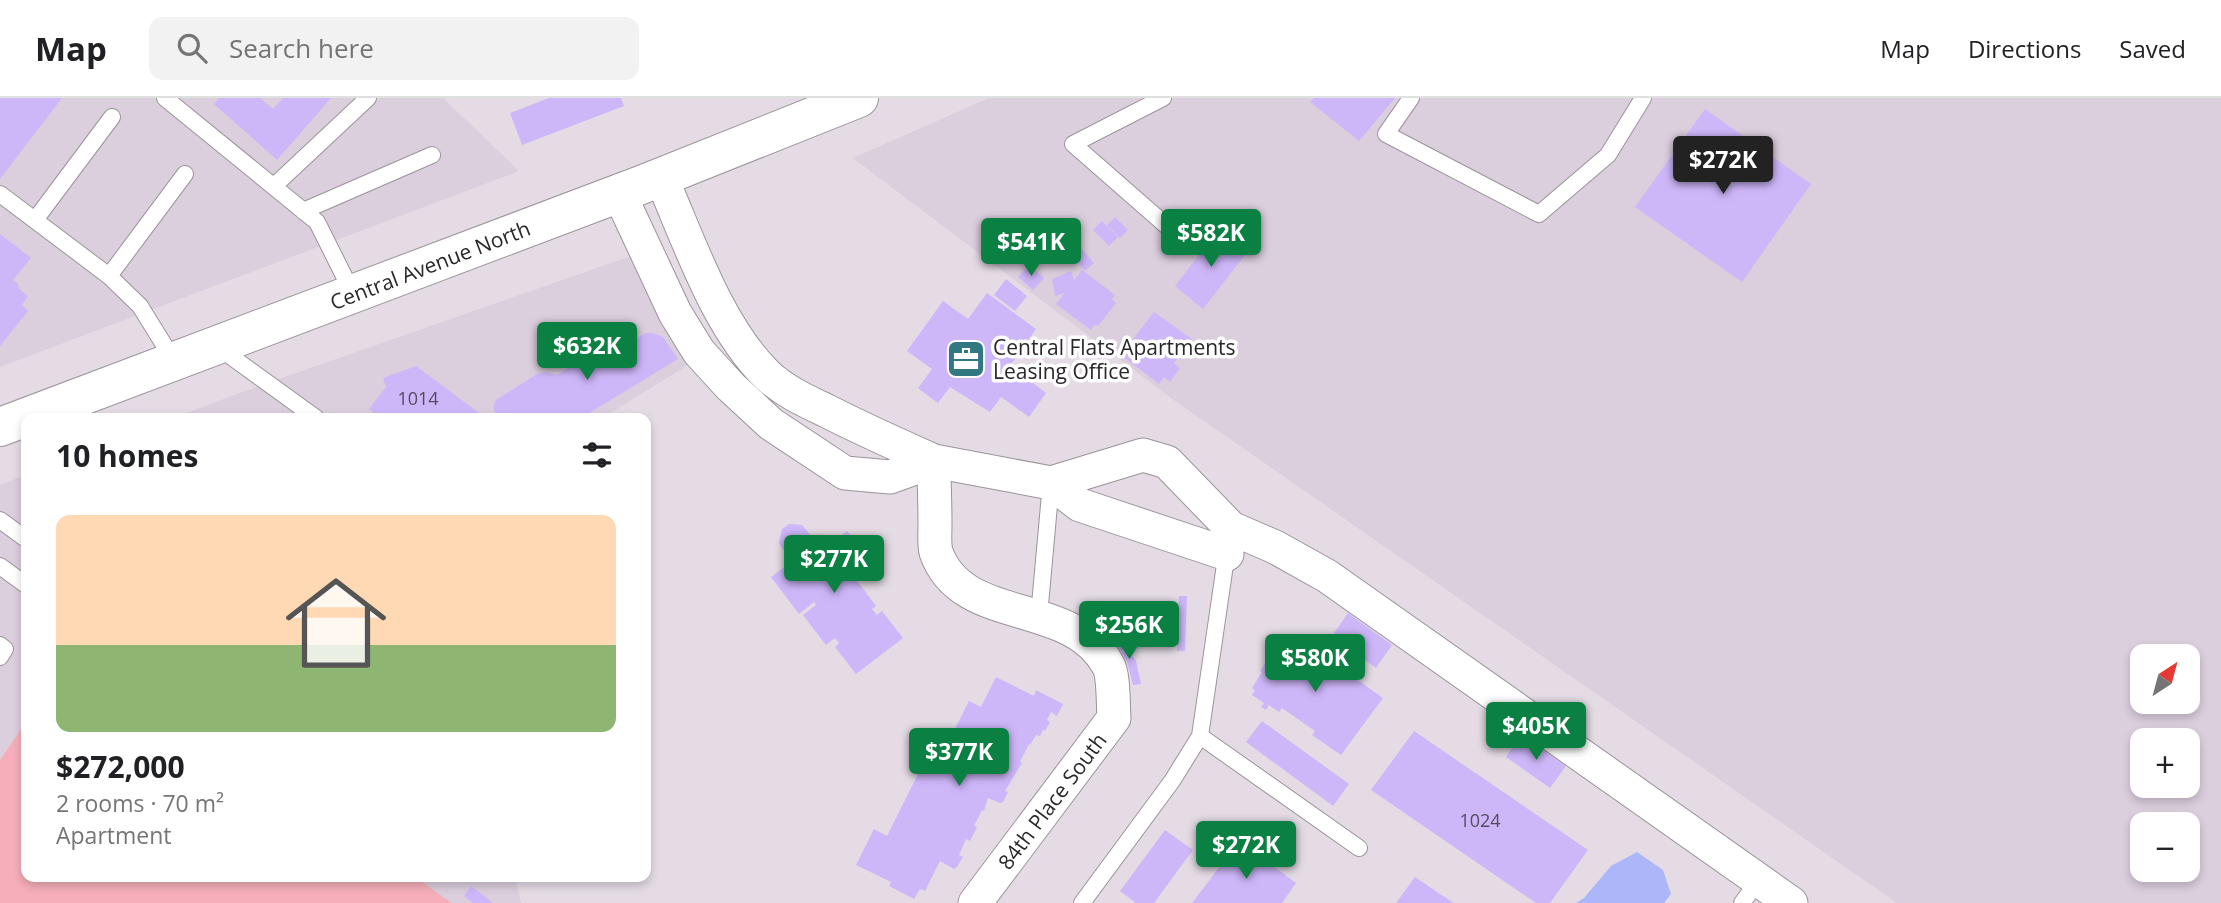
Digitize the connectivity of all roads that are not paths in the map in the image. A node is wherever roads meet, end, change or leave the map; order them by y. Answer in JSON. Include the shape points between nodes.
{"nodes":[{"id":1,"x":165,"y":98,"type":"edge"},
{"id":2,"x":368,"y":98,"type":"edge"},
{"id":3,"x":859,"y":98,"type":"edge"},
{"id":4,"x":1163,"y":98,"type":"edge"},
{"id":5,"x":1411,"y":98,"type":"edge"},
{"id":6,"x":1643,"y":98,"type":"edge"},
{"id":7,"x":112,"y":117,"type":"dead end"},
{"id":8,"x":432,"y":155,"type":"dead end"},
{"id":9,"x":185,"y":174,"type":"dead end"},
{"id":10,"x":662,"y":177,"type":"junction"},
{"id":11,"x":274,"y":187,"type":"junction"},
{"id":12,"x":619,"y":193,"type":"junction"},
{"id":13,"x":0,"y":194,"type":"edge"},
{"id":14,"x":303,"y":211,"type":"junction"},
{"id":15,"x":35,"y":220,"type":"junction"},
{"id":16,"x":1177,"y":235,"type":"dead end"},
{"id":17,"x":109,"y":275,"type":"junction"},
{"id":18,"x":354,"y":294,"type":"junction"},
{"id":19,"x":216,"y":346,"type":"junction"},
{"id":20,"x":174,"y":361,"type":"junction"},
{"id":21,"x":49,"y":413,"type":"edge"},
{"id":22,"x":309,"y":413,"type":"edge"},
{"id":23,"x":21,"y":421,"type":"edge"},
{"id":24,"x":0,"y":427,"type":"edge"},
{"id":25,"x":934,"y":461,"type":"junction"},
{"id":26,"x":1051,"y":483,"type":"junction"},
{"id":27,"x":0,"y":520,"type":"edge"},
{"id":28,"x":21,"y":535,"type":"edge"},
{"id":29,"x":1229,"y":541,"type":"junction"},
{"id":30,"x":0,"y":566,"type":"edge"},
{"id":31,"x":21,"y":581,"type":"edge"},
{"id":32,"x":1038,"y":616,"type":"junction"},
{"id":33,"x":0,"y":645,"type":"edge"},
{"id":34,"x":0,"y":657,"type":"edge"},
{"id":35,"x":1200,"y":736,"type":"junction"},
{"id":36,"x":1359,"y":848,"type":"dead end"},
{"id":37,"x":1751,"y":892,"type":"edge"},
{"id":38,"x":975,"y":903,"type":"edge"},
{"id":39,"x":1082,"y":903,"type":"edge"},
{"id":40,"x":1791,"y":903,"type":"edge"}],
"edges":[{"from":1,"to":11,"type":"lane"},
{"from":2,"to":11,"type":"lane"},
{"from":3,"to":10,"type":"main road","name":"Central Avenue North"},
{"from":4,"to":16,"type":"lane","via":[[1073,144]]},
{"from":5,"to":6,"type":"lane","via":[[1386,134],[1539,214],[1608,155]]},
{"from":7,"to":15,"type":"lane"},
{"from":8,"to":14,"type":"lane"},
{"from":9,"to":17,"type":"lane"},
{"from":10,"to":12,"type":"main road","name":"Central Avenue North"},
{"from":10,"to":25,"type":"street","via":[[719,309],[737,340],[768,375],[791,393]]},
{"from":11,"to":14,"type":"lane"},
{"from":12,"to":18,"type":"main road","name":"Central Avenue North"},
{"from":12,"to":25,"type":"street","via":[[675,313],[699,352],[771,424],[845,473],[890,477]]},
{"from":13,"to":15,"type":"lane"},
{"from":14,"to":18,"type":"lane","via":[[317,222]]},
{"from":15,"to":17,"type":"lane"},
{"from":17,"to":20,"type":"lane","via":[[140,306]]},
{"from":18,"to":19,"type":"main road","name":"Central Avenue North"},
{"from":19,"to":20,"type":"main road","name":"Central Avenue North"},
{"from":19,"to":22,"type":"lane"},
{"from":20,"to":21,"type":"main road","name":"Central Avenue North"},
{"from":23,"to":24,"type":"main road","name":"Central Avenue North"},
{"from":25,"to":26,"type":"street"},
{"from":25,"to":32,"type":"street","name":"84th Place South","via":[[936,550],[950,577],[966,591],[993,603]]},
{"from":26,"to":29,"type":"street","via":[[1080,505]]},
{"from":26,"to":29,"type":"street","via":[[1143,455],[1167,462]]},
{"from":26,"to":32,"type":"lane"},
{"from":27,"to":28,"type":"lane"},
{"from":29,"to":35,"type":"lane"},
{"from":29,"to":37,"type":"street","via":[[1275,547],[1327,576]]},
{"from":30,"to":31,"type":"lane"},
{"from":32,"to":38,"type":"street","name":"84th Place South","via":[[1082,634],[1109,666],[1114,718]]},
{"from":33,"to":34,"type":"lane","via":[[5,649]]},
{"from":35,"to":36,"type":"lane"},
{"from":35,"to":39,"type":"lane"},
{"from":37,"to":40,"type":"street"}]}
